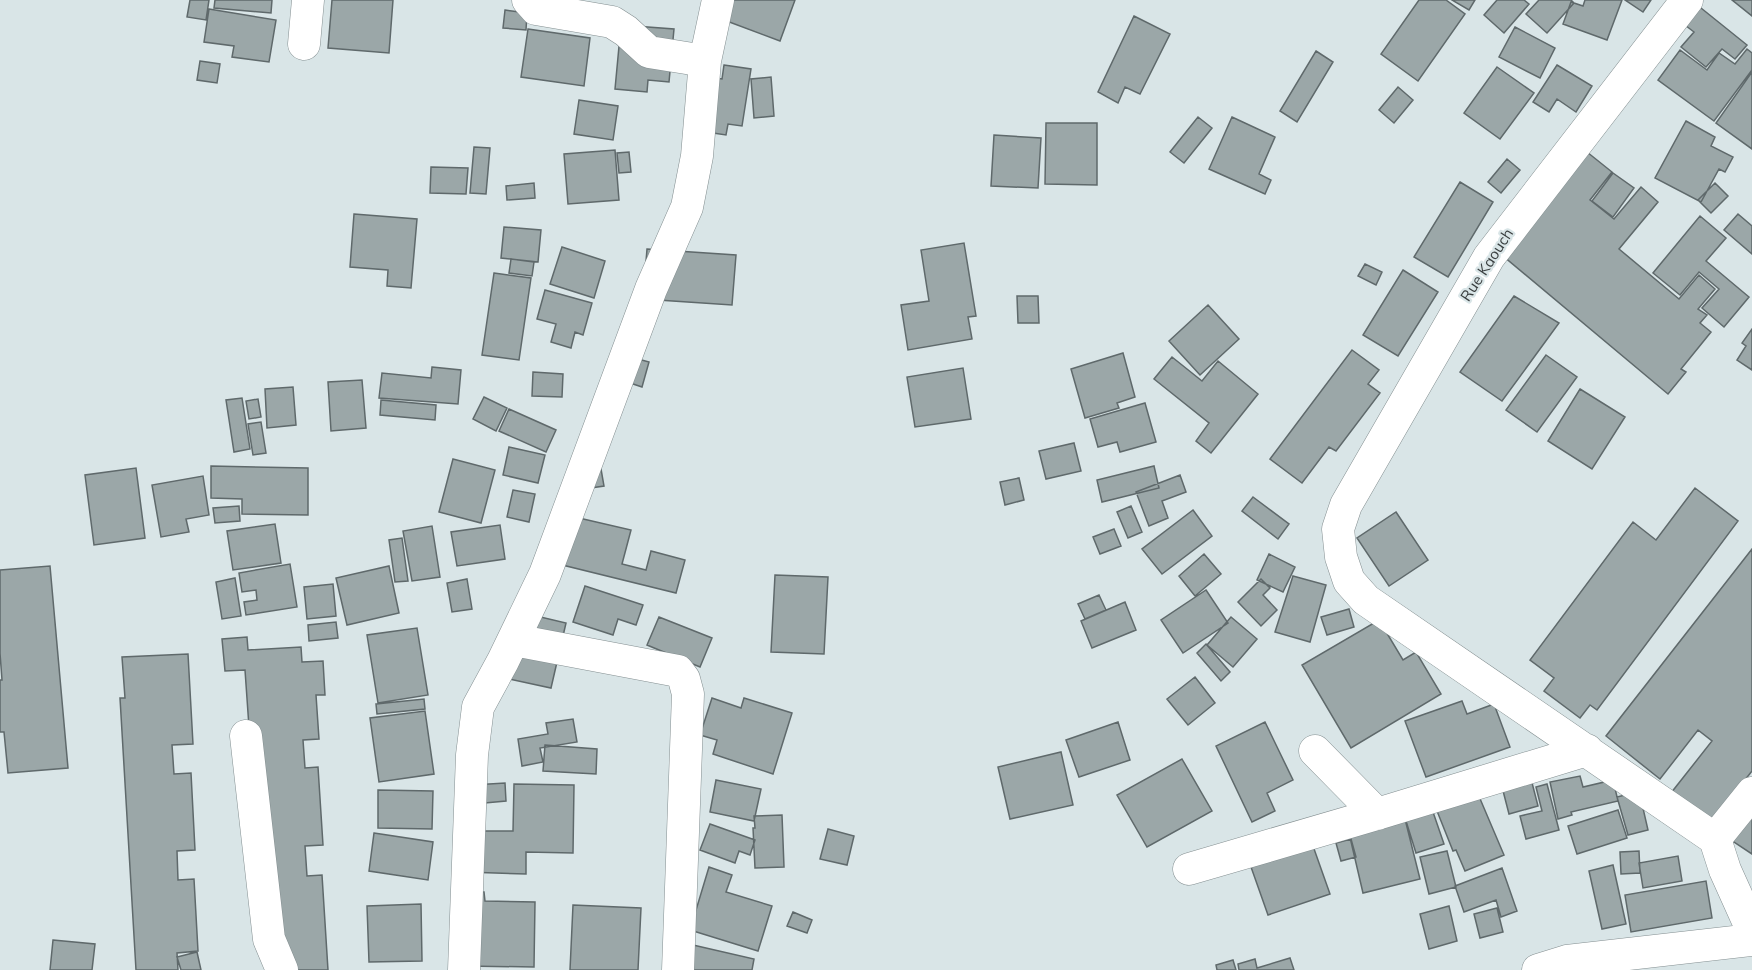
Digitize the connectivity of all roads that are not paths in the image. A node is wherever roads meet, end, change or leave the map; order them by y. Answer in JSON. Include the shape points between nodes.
{"nodes":[{"id":1,"x":308,"y":0,"type":"edge"},
{"id":2,"x":528,"y":0,"type":"edge"},
{"id":3,"x":718,"y":0,"type":"edge"},
{"id":4,"x":1687,"y":0,"type":"edge"},
{"id":5,"x":304,"y":44,"type":"dead end"},
{"id":6,"x":705,"y":61,"type":"junction"},
{"id":7,"x":514,"y":640,"type":"junction"},
{"id":8,"x":246,"y":736,"type":"dead end"},
{"id":9,"x":1587,"y":750,"type":"junction"},
{"id":10,"x":1315,"y":751,"type":"dead end"},
{"id":11,"x":1752,"y":793,"type":"edge"},
{"id":12,"x":1377,"y":814,"type":"junction"},
{"id":13,"x":1714,"y":838,"type":"junction"},
{"id":14,"x":1189,"y":868,"type":"dead end"},
{"id":15,"x":1752,"y":930,"type":"edge"},
{"id":16,"x":1752,"y":940,"type":"edge"},
{"id":17,"x":282,"y":970,"type":"edge"},
{"id":18,"x":464,"y":970,"type":"edge"},
{"id":19,"x":678,"y":970,"type":"edge"},
{"id":20,"x":1538,"y":970,"type":"edge"}],
"edges":[{"from":1,"to":5,"type":"street"},
{"from":2,"to":6,"type":"street","via":[[536,9],[612,22],[649,52]]},
{"from":3,"to":6,"type":"street"},
{"from":4,"to":9,"type":"street","name":"Rue Kaouch","via":[[1489,257],[1346,505],[1338,529],[1349,581],[1366,600]]},
{"from":6,"to":7,"type":"street","via":[[697,156],[687,207],[651,289],[545,574]]},
{"from":7,"to":18,"type":"street","via":[[478,707],[472,755]]},
{"from":7,"to":19,"type":"street","via":[[678,671],[684,680],[688,694]]},
{"from":8,"to":17,"type":"street","via":[[269,939]]},
{"from":9,"to":12,"type":"street"},
{"from":9,"to":13,"type":"street","name":"Rue Kaouch"},
{"from":10,"to":12,"type":"street"},
{"from":11,"to":13,"type":"street"},
{"from":12,"to":14,"type":"street"},
{"from":13,"to":15,"type":"street"},
{"from":16,"to":20,"type":"street","via":[[1567,961]]}]}
